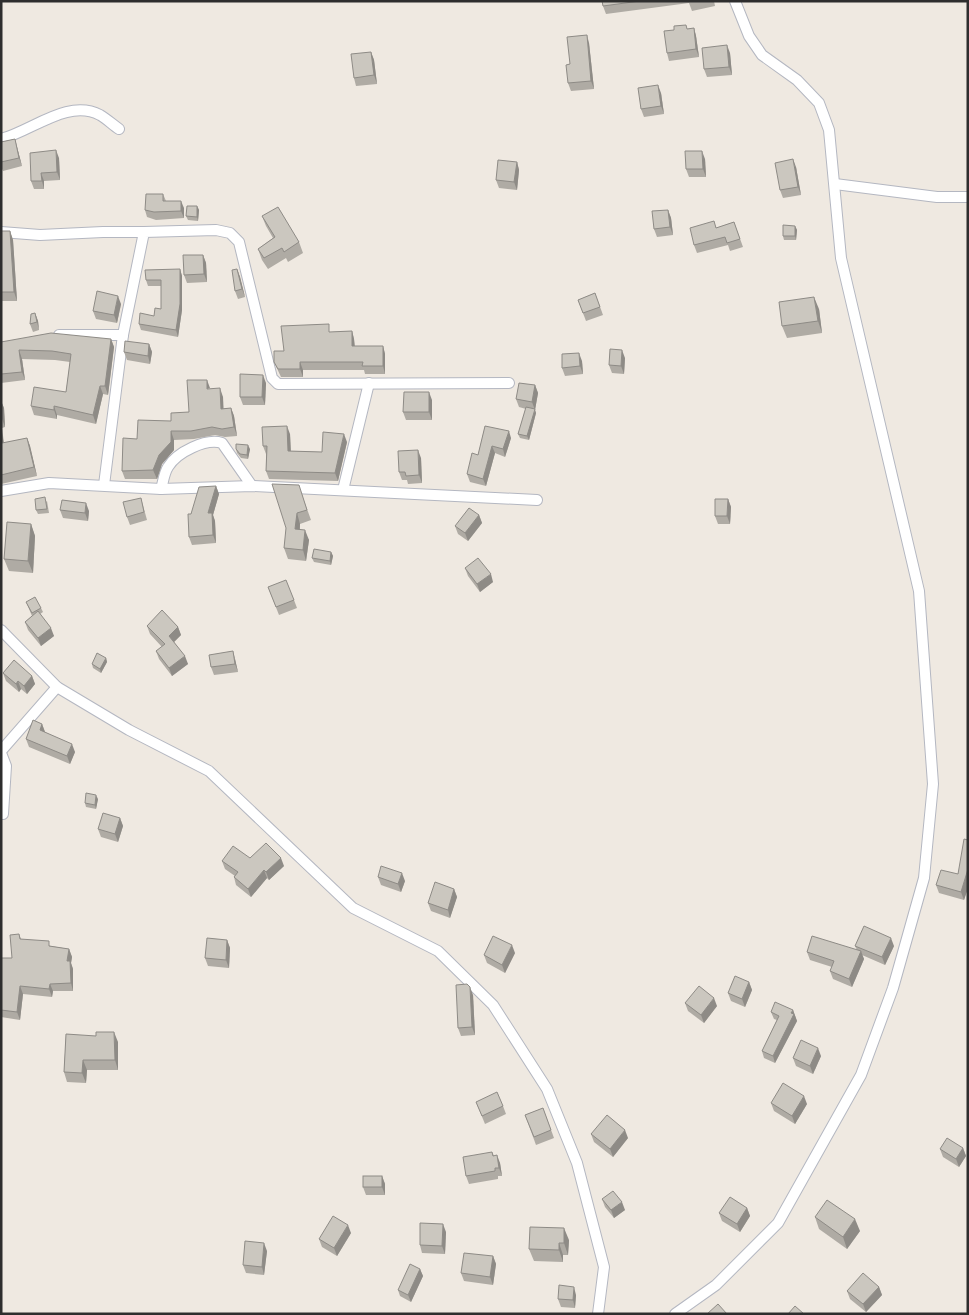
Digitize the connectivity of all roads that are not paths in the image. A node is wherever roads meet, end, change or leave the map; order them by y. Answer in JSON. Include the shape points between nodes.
{"nodes":[{"id":1,"x":735,"y":1,"type":"edge"},
{"id":2,"x":119,"y":129,"type":"dead end"},
{"id":3,"x":1,"y":139,"type":"edge"},
{"id":4,"x":835,"y":184,"type":"junction"},
{"id":5,"x":968,"y":197,"type":"edge"},
{"id":6,"x":1,"y":232,"type":"edge"},
{"id":7,"x":144,"y":232,"type":"junction"},
{"id":8,"x":123,"y":335,"type":"junction"},
{"id":9,"x":45,"y":336,"type":"edge"},
{"id":10,"x":509,"y":383,"type":"dead end"},
{"id":11,"x":369,"y":384,"type":"junction"},
{"id":12,"x":104,"y":485,"type":"junction"},
{"id":13,"x":252,"y":486,"type":"junction"},
{"id":14,"x":161,"y":489,"type":"junction"},
{"id":15,"x":343,"y":490,"type":"junction"},
{"id":16,"x":1,"y":492,"type":"edge"},
{"id":17,"x":537,"y":500,"type":"dead end"},
{"id":18,"x":1,"y":630,"type":"edge"},
{"id":19,"x":57,"y":687,"type":"junction"},
{"id":20,"x":1,"y":752,"type":"edge"},
{"id":21,"x":3,"y":814,"type":"dead end"},
{"id":22,"x":598,"y":1314,"type":"edge"},
{"id":23,"x":675,"y":1314,"type":"edge"}],
"edges":[{"from":1,"to":4,"type":"street","via":[[749,36],[762,55],[796,80],[819,103],[829,130]]},
{"from":2,"to":3,"type":"street","via":[[100,114],[83,110],[61,113]]},
{"from":4,"to":5,"type":"street","via":[[928,196]]},
{"from":4,"to":23,"type":"street","via":[[846,284],[919,591],[932,784],[924,878],[893,988],[861,1075],[778,1223],[716,1285]]},
{"from":6,"to":7,"type":"street","via":[[40,235]]},
{"from":7,"to":8,"type":"street"},
{"from":7,"to":11,"type":"street","via":[[216,230],[230,233],[239,242],[272,378],[278,384]]},
{"from":8,"to":9,"type":"street"},
{"from":8,"to":12,"type":"street"},
{"from":10,"to":11,"type":"street"},
{"from":11,"to":15,"type":"street"},
{"from":12,"to":14,"type":"street"},
{"from":12,"to":16,"type":"street","via":[[49,483]]},
{"from":13,"to":14,"type":"street"},
{"from":13,"to":14,"type":"street","via":[[222,443],[216,441],[176,458],[168,467]]},
{"from":13,"to":15,"type":"street"},
{"from":15,"to":17,"type":"street"},
{"from":18,"to":19,"type":"street"},
{"from":19,"to":20,"type":"street"},
{"from":19,"to":22,"type":"street","via":[[129,730],[210,771],[353,908],[438,951],[493,1005],[547,1090],[578,1163],[604,1267]]},
{"from":20,"to":21,"type":"street","via":[[6,766]]}]}
